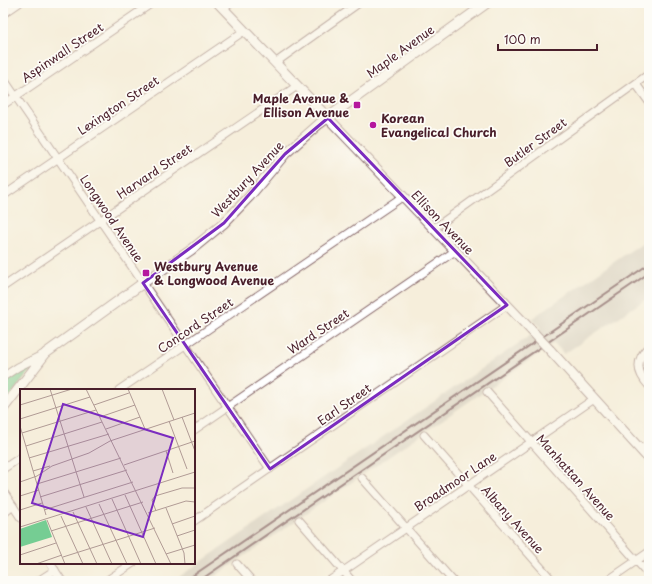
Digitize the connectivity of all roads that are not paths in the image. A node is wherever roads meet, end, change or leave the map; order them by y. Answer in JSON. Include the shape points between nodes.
{"nodes":[{"id":1,"x":20,"y":3,"type":"edge"},
{"id":2,"x":152,"y":3,"type":"edge"},
{"id":3,"x":231,"y":3,"type":"edge"},
{"id":4,"x":359,"y":3,"type":"edge"},
{"id":5,"x":487,"y":3,"type":"edge"},
{"id":6,"x":220,"y":6,"type":"edge"},
{"id":7,"x":3,"y":14,"type":"edge"},
{"id":8,"x":244,"y":31,"type":"junction"},
{"id":9,"x":275,"y":63,"type":"junction"},
{"id":10,"x":649,"y":74,"type":"edge"},
{"id":11,"x":3,"y":78,"type":"edge"},
{"id":12,"x":636,"y":84,"type":"junction"},
{"id":13,"x":297,"y":86,"type":"junction"},
{"id":14,"x":16,"y":97,"type":"junction"},
{"id":15,"x":649,"y":102,"type":"edge"},
{"id":16,"x":3,"y":105,"type":"edge"},
{"id":17,"x":328,"y":118,"type":"junction"},
{"id":18,"x":58,"y":159,"type":"junction"},
{"id":19,"x":3,"y":196,"type":"edge"},
{"id":20,"x":402,"y":196,"type":"junction"},
{"id":21,"x":100,"y":221,"type":"junction"},
{"id":22,"x":434,"y":229,"type":"junction"},
{"id":23,"x":455,"y":251,"type":"junction"},
{"id":24,"x":142,"y":283,"type":"junction"},
{"id":25,"x":3,"y":287,"type":"edge"},
{"id":26,"x":507,"y":305,"type":"junction"},
{"id":27,"x":185,"y":345,"type":"junction"},
{"id":28,"x":649,"y":346,"type":"edge"},
{"id":29,"x":46,"y":352,"type":"junction"},
{"id":30,"x":3,"y":377,"type":"edge"},
{"id":31,"x":649,"y":386,"type":"edge"},
{"id":32,"x":120,"y":389,"type":"edge"},
{"id":33,"x":486,"y":392,"type":"dead end"},
{"id":34,"x":594,"y":399,"type":"junction"},
{"id":35,"x":228,"y":407,"type":"junction"},
{"id":36,"x":3,"y":409,"type":"edge"},
{"id":37,"x":195,"y":429,"type":"edge"},
{"id":38,"x":424,"y":435,"type":"dead end"},
{"id":39,"x":531,"y":442,"type":"junction"},
{"id":40,"x":649,"y":444,"type":"edge"},
{"id":41,"x":640,"y":450,"type":"junction"},
{"id":42,"x":20,"y":458,"type":"edge"},
{"id":43,"x":649,"y":459,"type":"edge"},
{"id":44,"x":3,"y":469,"type":"edge"},
{"id":45,"x":270,"y":469,"type":"junction"},
{"id":46,"x":362,"y":478,"type":"dead end"},
{"id":47,"x":468,"y":485,"type":"junction"},
{"id":48,"x":3,"y":491,"type":"edge"},
{"id":49,"x":13,"y":506,"type":"junction"},
{"id":50,"x":3,"y":514,"type":"edge"},
{"id":51,"x":20,"y":516,"type":"edge"},
{"id":52,"x":195,"y":520,"type":"edge"},
{"id":53,"x":299,"y":520,"type":"dead end"},
{"id":54,"x":406,"y":528,"type":"junction"},
{"id":55,"x":649,"y":552,"type":"edge"},
{"id":56,"x":636,"y":561,"type":"junction"},
{"id":57,"x":51,"y":564,"type":"edge"},
{"id":58,"x":132,"y":564,"type":"edge"},
{"id":59,"x":237,"y":564,"type":"dead end"},
{"id":60,"x":55,"y":570,"type":"junction"},
{"id":61,"x":343,"y":571,"type":"junction"},
{"id":62,"x":649,"y":575,"type":"edge"},
{"id":63,"x":38,"y":581,"type":"edge"},
{"id":64,"x":62,"y":581,"type":"edge"},
{"id":65,"x":106,"y":581,"type":"edge"},
{"id":66,"x":252,"y":581,"type":"edge"},
{"id":67,"x":328,"y":581,"type":"edge"},
{"id":68,"x":352,"y":581,"type":"edge"},
{"id":69,"x":453,"y":581,"type":"edge"},
{"id":70,"x":553,"y":581,"type":"edge"},
{"id":71,"x":607,"y":581,"type":"edge"}],
"edges":[{"from":1,"to":7,"type":"street"},
{"from":2,"to":14,"type":"street","name":"Aspinwall Street"},
{"from":3,"to":6,"type":"street"},
{"from":4,"to":9,"type":"street"},
{"from":5,"to":17,"type":"main road","name":"Maple Avenue"},
{"from":6,"to":8,"type":"main road","name":"Ellison Avenue"},
{"from":8,"to":9,"type":"main road","name":"Ellison Avenue"},
{"from":8,"to":18,"type":"street","name":"Lexington Street"},
{"from":9,"to":13,"type":"main road","name":"Ellison Avenue"},
{"from":10,"to":12,"type":"street","name":"Butler Street"},
{"from":11,"to":14,"type":"street","name":"Longwood Avenue"},
{"from":12,"to":15,"type":"street"},
{"from":12,"to":22,"type":"street","name":"Butler Street"},
{"from":13,"to":17,"type":"main road","name":"Ellison Avenue"},
{"from":13,"to":21,"type":"street","name":"Harvard Street"},
{"from":14,"to":16,"type":"street","name":"Aspinwall Street"},
{"from":14,"to":18,"type":"street","name":"Longwood Avenue"},
{"from":17,"to":20,"type":"main road","name":"Ellison Avenue"},
{"from":17,"to":24,"type":"main road","name":"Westbury Avenue","via":[[285,154],[224,223],[191,250]]},
{"from":18,"to":19,"type":"street","name":"Lexington Street"},
{"from":18,"to":21,"type":"street","name":"Longwood Avenue"},
{"from":20,"to":22,"type":"main road","name":"Ellison Avenue"},
{"from":20,"to":27,"type":"street","name":"Concord Street"},
{"from":21,"to":24,"type":"street","name":"Longwood Avenue"},
{"from":21,"to":25,"type":"street","name":"Harvard Street"},
{"from":22,"to":23,"type":"main road","name":"Ellison Avenue"},
{"from":23,"to":26,"type":"main road","name":"Ellison Avenue"},
{"from":23,"to":35,"type":"street","name":"Ward Street"},
{"from":24,"to":27,"type":"street","name":"Longwood Avenue"},
{"from":24,"to":29,"type":"main road","name":"Westbury Avenue"},
{"from":26,"to":34,"type":"main road","name":"Ellison Avenue","bridge":true},
{"from":26,"to":45,"type":"street","name":"Earl Street"},
{"from":27,"to":32,"type":"street","name":"Concord Street"},
{"from":27,"to":35,"type":"street","name":"Longwood Avenue"},
{"from":28,"to":31,"type":"street","via":[[642,354],[639,368]]},
{"from":29,"to":30,"type":"street","name":"Westbury Avenue"},
{"from":29,"to":36,"type":"main road","name":"Westbury Avenue"},
{"from":33,"to":39,"type":"street","name":"Manhattan Avenue"},
{"from":34,"to":39,"type":"street","name":"Broadmoor Lane"},
{"from":34,"to":41,"type":"main road","name":"Ellison Avenue"},
{"from":35,"to":37,"type":"street","name":"Ward Street"},
{"from":35,"to":45,"type":"street","name":"Longwood Avenue"},
{"from":38,"to":47,"type":"street","name":"Albany Avenue"},
{"from":39,"to":47,"type":"street","name":"Broadmoor Lane"},
{"from":39,"to":56,"type":"street","name":"Manhattan Avenue"},
{"from":40,"to":41,"type":"street"},
{"from":41,"to":43,"type":"main road","name":"Ellison Avenue"},
{"from":42,"to":44,"type":"street"},
{"from":45,"to":52,"type":"street","name":"Earl Street"},
{"from":46,"to":54,"type":"street"},
{"from":47,"to":54,"type":"street","name":"Broadmoor Lane"},
{"from":47,"to":70,"type":"street","name":"Albany Avenue"},
{"from":48,"to":49,"type":"street"},
{"from":49,"to":50,"type":"street"},
{"from":49,"to":51,"type":"street"},
{"from":53,"to":61,"type":"street"},
{"from":54,"to":61,"type":"street","name":"Broadmoor Lane"},
{"from":54,"to":69,"type":"street"},
{"from":55,"to":56,"type":"street"},
{"from":56,"to":62,"type":"street","name":"Manhattan Avenue"},
{"from":56,"to":71,"type":"street"},
{"from":57,"to":60,"type":"street"},
{"from":58,"to":65,"type":"street"},
{"from":59,"to":66,"type":"street"},
{"from":60,"to":63,"type":"street"},
{"from":60,"to":64,"type":"street"},
{"from":61,"to":67,"type":"street","name":"Broadmoor Lane"},
{"from":61,"to":68,"type":"street"}]}
